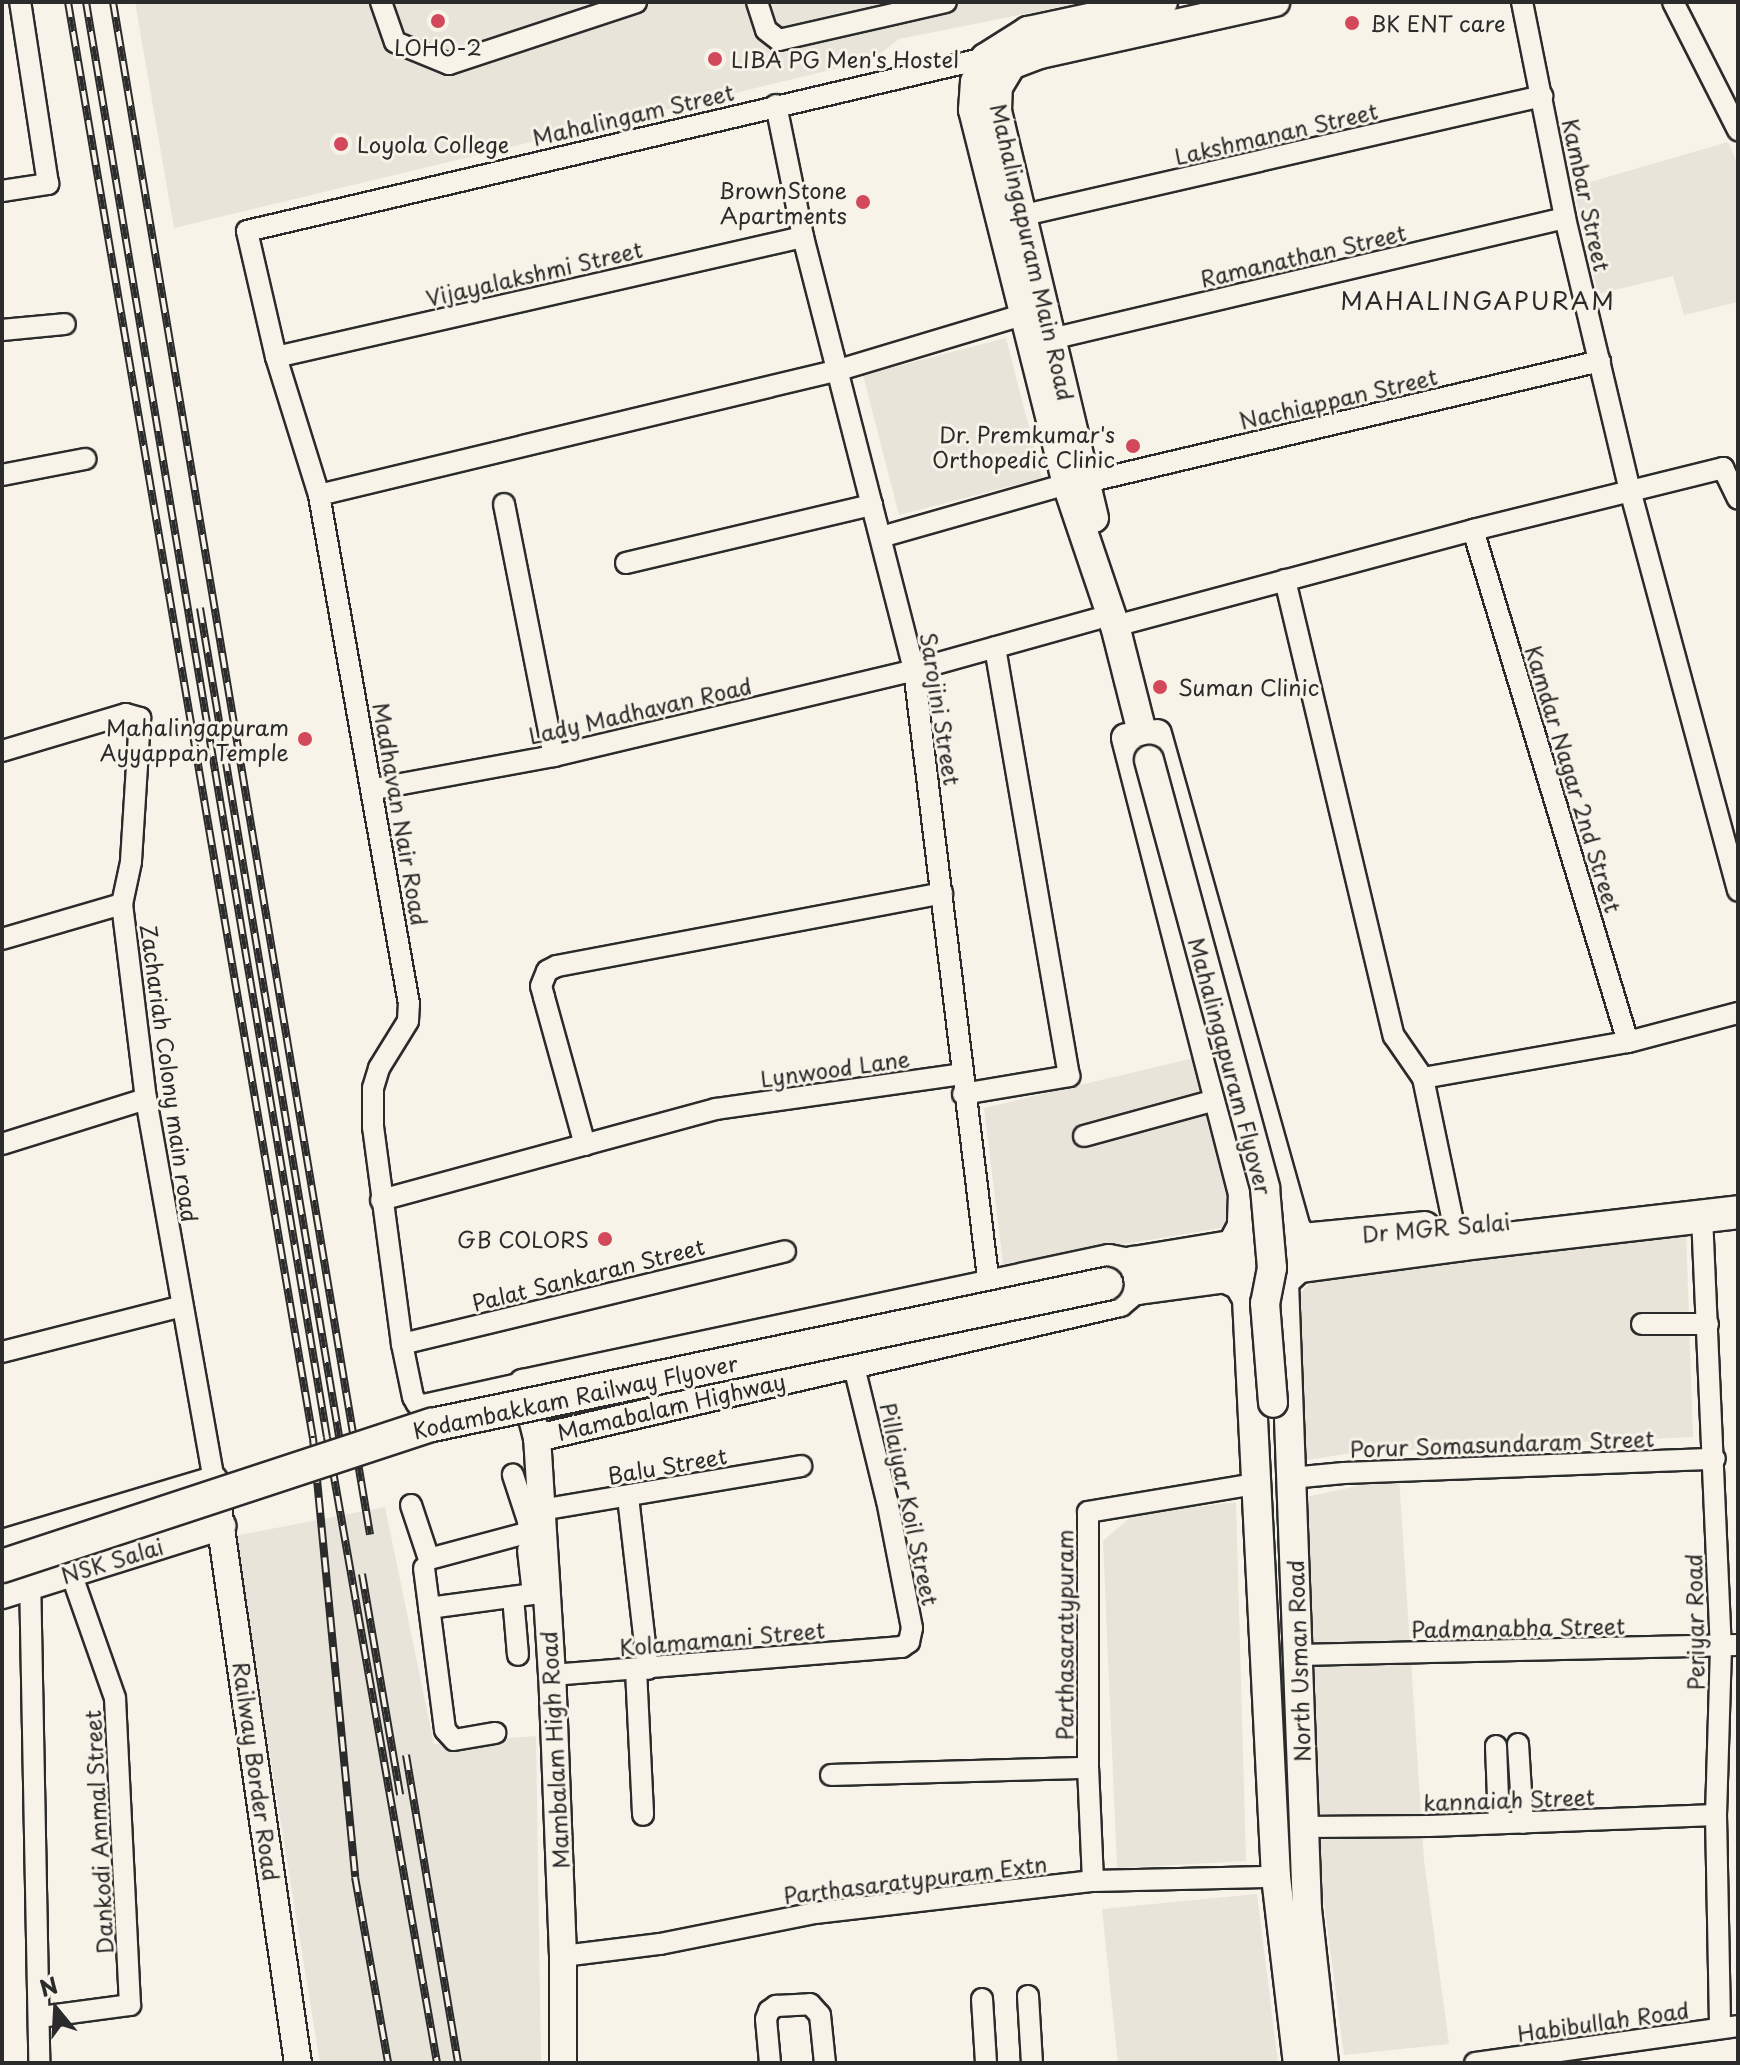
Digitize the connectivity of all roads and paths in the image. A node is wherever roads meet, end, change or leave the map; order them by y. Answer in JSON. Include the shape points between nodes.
{"nodes":[{"id":1,"x":20,"y":2,"type":"edge"},
{"id":2,"x":381,"y":2,"type":"edge"},
{"id":3,"x":636,"y":2,"type":"edge"},
{"id":4,"x":757,"y":2,"type":"edge"},
{"id":5,"x":946,"y":2,"type":"edge"},
{"id":6,"x":1163,"y":2,"type":"edge"},
{"id":7,"x":1275,"y":2,"type":"edge"},
{"id":8,"x":1522,"y":2,"type":"edge"},
{"id":9,"x":1673,"y":2,"type":"edge"},
{"id":10,"x":985,"y":58,"type":"junction"},
{"id":11,"x":1542,"y":96,"type":"junction"},
{"id":12,"x":776,"y":105,"type":"junction"},
{"id":13,"x":1738,"y":130,"type":"edge"},
{"id":14,"x":2,"y":191,"type":"edge"},
{"id":15,"x":1020,"y":216,"type":"junction"},
{"id":16,"x":1565,"y":218,"type":"junction"},
{"id":17,"x":247,"y":231,"type":"joint"},
{"id":18,"x":803,"y":237,"type":"junction"},
{"id":19,"x":1034,"y":311,"type":"junction"},
{"id":20,"x":65,"y":324,"type":"dead end"},
{"id":21,"x":2,"y":330,"type":"edge"},
{"id":22,"x":1051,"y":339,"type":"junction"},
{"id":23,"x":276,"y":357,"type":"junction"},
{"id":24,"x":1600,"y":361,"type":"junction"},
{"id":25,"x":839,"y":370,"type":"junction"},
{"id":26,"x":85,"y":459,"type":"dead end"},
{"id":27,"x":2,"y":475,"type":"edge"},
{"id":28,"x":1077,"y":483,"type":"junction"},
{"id":29,"x":1630,"y":490,"type":"junction"},
{"id":30,"x":319,"y":495,"type":"junction"},
{"id":31,"x":1738,"y":499,"type":"edge"},
{"id":32,"x":504,"y":504,"type":"dead end"},
{"id":33,"x":872,"y":505,"type":"junction"},
{"id":34,"x":1473,"y":530,"type":"junction"},
{"id":35,"x":881,"y":537,"type":"junction"},
{"id":36,"x":626,"y":563,"type":"dead end"},
{"id":37,"x":1285,"y":580,"type":"junction"},
{"id":38,"x":1108,"y":620,"type":"junction"},
{"id":39,"x":995,"y":647,"type":"junction"},
{"id":40,"x":914,"y":670,"type":"junction"},
{"id":41,"x":1136,"y":709,"type":"junction"},
{"id":42,"x":2,"y":751,"type":"edge"},
{"id":43,"x":554,"y":756,"type":"junction"},
{"id":44,"x":374,"y":789,"type":"junction"},
{"id":45,"x":1738,"y":891,"type":"edge"},
{"id":46,"x":942,"y":893,"type":"junction"},
{"id":47,"x":122,"y":904,"type":"junction"},
{"id":48,"x":2,"y":939,"type":"edge"},
{"id":49,"x":1738,"y":1013,"type":"edge"},
{"id":50,"x":1628,"y":1042,"type":"junction"},
{"id":51,"x":1423,"y":1078,"type":"junction"},
{"id":52,"x":962,"y":1084,"type":"junction"},
{"id":53,"x":146,"y":1099,"type":"junction"},
{"id":54,"x":1219,"y":1099,"type":"junction"},
{"id":55,"x":1084,"y":1136,"type":"dead end"},
{"id":56,"x":2,"y":1144,"type":"edge"},
{"id":57,"x":585,"y":1145,"type":"junction"},
{"id":58,"x":1738,"y":1196,"type":"edge"},
{"id":59,"x":381,"y":1200,"type":"junction"},
{"id":60,"x":1738,"y":1212,"type":"edge"},
{"id":61,"x":1702,"y":1216,"type":"junction"},
{"id":62,"x":1454,"y":1226,"type":"junction"},
{"id":63,"x":785,"y":1251,"type":"dead end"},
{"id":64,"x":1304,"y":1253,"type":"junction"},
{"id":65,"x":1228,"y":1262,"type":"junction"},
{"id":66,"x":1123,"y":1280,"type":"junction"},
{"id":67,"x":989,"y":1285,"type":"junction"},
{"id":68,"x":182,"y":1306,"type":"junction"},
{"id":69,"x":1642,"y":1324,"type":"dead end"},
{"id":70,"x":1708,"y":1324,"type":"junction"},
{"id":71,"x":1286,"y":1338,"type":"junction"},
{"id":72,"x":1249,"y":1340,"type":"junction"},
{"id":73,"x":402,"y":1344,"type":"junction"},
{"id":74,"x":703,"y":1346,"type":"junction"},
{"id":75,"x":2,"y":1352,"type":"edge"},
{"id":76,"x":853,"y":1363,"type":"junction"},
{"id":77,"x":612,"y":1364,"type":"junction"},
{"id":78,"x":523,"y":1383,"type":"junction"},
{"id":79,"x":717,"y":1395,"type":"junction"},
{"id":80,"x":626,"y":1417,"type":"junction"},
{"id":81,"x":537,"y":1438,"type":"junction"},
{"id":82,"x":1715,"y":1459,"type":"junction"},
{"id":83,"x":801,"y":1466,"type":"dead end"},
{"id":84,"x":1291,"y":1478,"type":"junction"},
{"id":85,"x":214,"y":1480,"type":"junction"},
{"id":86,"x":1255,"y":1484,"type":"junction"},
{"id":87,"x":529,"y":1492,"type":"junction"},
{"id":88,"x":628,"y":1497,"type":"junction"},
{"id":89,"x":411,"y":1505,"type":"dead end"},
{"id":90,"x":222,"y":1526,"type":"junction"},
{"id":91,"x":14,"y":1539,"type":"edge"},
{"id":92,"x":528,"y":1550,"type":"dead end"},
{"id":93,"x":2,"y":1566,"type":"edge"},
{"id":94,"x":424,"y":1568,"type":"dead end"},
{"id":95,"x":71,"y":1573,"type":"junction"},
{"id":96,"x":31,"y":1585,"type":"junction"},
{"id":97,"x":2,"y":1595,"type":"edge"},
{"id":98,"x":531,"y":1595,"type":"junction"},
{"id":99,"x":429,"y":1608,"type":"junction"},
{"id":100,"x":1729,"y":1646,"type":"edge"},
{"id":101,"x":896,"y":1647,"type":"joint"},
{"id":102,"x":518,"y":1655,"type":"dead end"},
{"id":103,"x":1298,"y":1655,"type":"junction"},
{"id":104,"x":642,"y":1669,"type":"junction"},
{"id":105,"x":552,"y":1675,"type":"junction"},
{"id":106,"x":495,"y":1733,"type":"dead end"},
{"id":107,"x":1518,"y":1744,"type":"dead end"},
{"id":108,"x":1489,"y":1747,"type":"dead end"},
{"id":109,"x":1088,"y":1768,"type":"junction"},
{"id":110,"x":831,"y":1775,"type":"dead end"},
{"id":111,"x":643,"y":1815,"type":"dead end"},
{"id":112,"x":1716,"y":1815,"type":"junction"},
{"id":113,"x":1290,"y":1822,"type":"junction"},
{"id":114,"x":1523,"y":1823,"type":"junction"},
{"id":115,"x":1493,"y":1824,"type":"junction"},
{"id":116,"x":1276,"y":1877,"type":"junction"},
{"id":117,"x":1093,"y":1881,"type":"junction"},
{"id":118,"x":563,"y":1956,"type":"junction"},
{"id":119,"x":1028,"y":1996,"type":"dead end"},
{"id":120,"x":982,"y":1999,"type":"dead end"},
{"id":121,"x":40,"y":2017,"type":"junction"},
{"id":122,"x":1729,"y":2027,"type":"edge"},
{"id":123,"x":39,"y":2063,"type":"edge"},
{"id":124,"x":298,"y":2063,"type":"edge"},
{"id":125,"x":563,"y":2063,"type":"edge"},
{"id":126,"x":770,"y":2063,"type":"edge"},
{"id":127,"x":825,"y":2063,"type":"edge"},
{"id":128,"x":986,"y":2063,"type":"edge"},
{"id":129,"x":1032,"y":2063,"type":"edge"},
{"id":130,"x":1298,"y":2063,"type":"edge"},
{"id":131,"x":1324,"y":2063,"type":"edge"},
{"id":132,"x":1475,"y":2063,"type":"edge"}],
"edges":[{"from":1,"to":14,"type":"street","via":[[48,184]]},
{"from":2,"to":3,"type":"street","via":[[395,42],[449,64]]},
{"from":4,"to":5,"type":"street","via":[[766,30],[779,40]]},
{"from":6,"to":10,"type":"main road","via":[[1028,31]]},
{"from":7,"to":15,"type":"main road","name":"Mahalingapuram Main Road","via":[[1011,65],[998,87],[997,111]]},
{"from":8,"to":11,"type":"street","name":"Kambar Street"},
{"from":9,"to":13,"type":"street"},
{"from":10,"to":12,"type":"street","name":"Mahalingam Street"},
{"from":10,"to":19,"type":"main road","name":"Mahalingapuram Main Road","via":[[975,82],[973,110]]},
{"from":11,"to":15,"type":"street","name":"Lakshmanan Street"},
{"from":11,"to":16,"type":"street","name":"Kambar Street"},
{"from":12,"to":17,"type":"street","name":"Mahalingam Street"},
{"from":12,"to":18,"type":"street","name":"Sarojini Street"},
{"from":15,"to":19,"type":"main road","name":"Mahalingapuram Main Road"},
{"from":16,"to":22,"type":"street","name":"Ramanathan Street"},
{"from":16,"to":24,"type":"street","name":"Kambar Street"},
{"from":17,"to":23,"type":"street","name":"Madhavan Nair Road"},
{"from":18,"to":23,"type":"street","name":"Vijayalakshmi Street"},
{"from":18,"to":25,"type":"street","name":"Sarojini Street"},
{"from":19,"to":22,"type":"main road","name":"Mahalingapuram Main Road"},
{"from":19,"to":25,"type":"street"},
{"from":19,"to":28,"type":"main road","name":"Mahalingapuram Main Road"},
{"from":20,"to":21,"type":"street"},
{"from":22,"to":28,"type":"main road","name":"Mahalingapuram Main Road"},
{"from":23,"to":30,"type":"street","name":"Madhavan Nair Road"},
{"from":24,"to":28,"type":"street","name":"Nachiappan Street"},
{"from":24,"to":29,"type":"street","name":"Kambar Street"},
{"from":25,"to":30,"type":"street"},
{"from":25,"to":33,"type":"street","name":"Sarojini Street"},
{"from":26,"to":27,"type":"street"},
{"from":28,"to":35,"type":"street","name":"Nachiappan Street"},
{"from":28,"to":38,"type":"main road","name":"Mahalingapuram Main Road"},
{"from":29,"to":31,"type":"street","name":"Lady Madhavan Road","via":[[1723,468]]},
{"from":29,"to":34,"type":"street","name":"Lady Madhavan Road"},
{"from":29,"to":45,"type":"street","name":"Kambar Street"},
{"from":30,"to":44,"type":"street","name":"Madhavan Nair Road"},
{"from":32,"to":43,"type":"street"},
{"from":33,"to":35,"type":"street","name":"Sarojini Street"},
{"from":33,"to":36,"type":"street"},
{"from":34,"to":37,"type":"street","name":"Lady Madhavan Road"},
{"from":34,"to":50,"type":"street","name":"Kamdar Nagar 2nd Street"},
{"from":35,"to":40,"type":"street","name":"Sarojini Street"},
{"from":37,"to":38,"type":"street","name":"Lady Madhavan Road"},
{"from":37,"to":51,"type":"street","via":[[1394,1036]]},
{"from":38,"to":39,"type":"street","name":"Lady Madhavan Road"},
{"from":38,"to":41,"type":"main road","name":"Mahalingapuram Main Road"},
{"from":38,"to":54,"type":"main road"},
{"from":39,"to":40,"type":"street","name":"Lady Madhavan Road"},
{"from":39,"to":52,"type":"street","name":"Lynwood Lane","via":[[1069,1076]]},
{"from":40,"to":43,"type":"street","name":"Lady Madhavan Road"},
{"from":40,"to":46,"type":"street","name":"Sarojini Street"},
{"from":41,"to":64,"type":"main road","via":[[1158,735]]},
{"from":41,"to":113,"type":"main road","name":"Mahalingapuram Flyover","bridge":true,"via":[[1265,1188],[1272,1268],[1265,1303]]},
{"from":42,"to":47,"type":"street","name":"Zachariah Colony main road","via":[[126,714],[140,718],[131,862]]},
{"from":43,"to":44,"type":"street","name":"Lady Madhavan Road"},
{"from":44,"to":59,"type":"street","name":"Madhavan Nair Road","via":[[409,1004],[408,1021],[373,1088]]},
{"from":46,"to":52,"type":"street","name":"Sarojini Street"},
{"from":46,"to":57,"type":"street","via":[[547,971],[541,986]]},
{"from":47,"to":48,"type":"street"},
{"from":47,"to":53,"type":"street","name":"Zachariah Colony main road"},
{"from":49,"to":50,"type":"street"},
{"from":50,"to":51,"type":"street"},
{"from":51,"to":62,"type":"street"},
{"from":52,"to":57,"type":"street","name":"Lynwood Lane","via":[[716,1109]]},
{"from":52,"to":67,"type":"street","name":"Sarojini Street"},
{"from":53,"to":56,"type":"street"},
{"from":53,"to":68,"type":"street","name":"Zachariah Colony main road"},
{"from":54,"to":55,"type":"street"},
{"from":54,"to":65,"type":"main road","via":[[1243,1193],[1242,1226]]},
{"from":57,"to":59,"type":"street","name":"Lynwood Lane"},
{"from":58,"to":62,"type":"main road","name":"Dr MGR Salai"},
{"from":59,"to":73,"type":"street","name":"Madhavan Nair Road"},
{"from":60,"to":61,"type":"main road","name":"Dr MGR Salai"},
{"from":61,"to":64,"type":"main road","name":"Dr MGR Salai"},
{"from":61,"to":70,"type":"street","name":"Periyar Road"},
{"from":62,"to":64,"type":"main road","name":"Dr MGR Salai"},
{"from":63,"to":73,"type":"street","name":"Palat Sankaran Street"},
{"from":64,"to":65,"type":"main road","name":"Dr MGR Salai"},
{"from":64,"to":71,"type":"main road","name":"North Usman Road","via":[[1284,1282]]},
{"from":65,"to":66,"type":"main road","name":"Dr MGR Salai"},
{"from":65,"to":72,"type":"main road","name":"North Usman Road","via":[[1247,1299]]},
{"from":66,"to":67,"type":"street","via":[[1109,1258]]},
{"from":66,"to":76,"type":"street","name":"Mamabalam Highway","via":[[1120,1303]]},
{"from":66,"to":93,"type":"main road","name":"Kodambakkam Railway Flyover","bridge":true,"via":[[432,1425]]},
{"from":67,"to":74,"type":"street"},
{"from":68,"to":75,"type":"street"},
{"from":68,"to":85,"type":"street","name":"Zachariah Colony main road"},
{"from":69,"to":70,"type":"street"},
{"from":70,"to":82,"type":"street","name":"Periyar Road"},
{"from":71,"to":72,"type":"main road"},
{"from":71,"to":84,"type":"main road","name":"North Usman Road"},
{"from":72,"to":86,"type":"main road","name":"North Usman Road"},
{"from":73,"to":78,"type":"street","name":"Madhavan Nair Road","via":[[417,1404]]},
{"from":74,"to":77,"type":"street"},
{"from":74,"to":79,"type":"street"},
{"from":76,"to":79,"type":"street","name":"Mamabalam Highway"},
{"from":76,"to":101,"type":"street","name":"Pillaiyar Koil Street","via":[[912,1628],[909,1642]]},
{"from":77,"to":78,"type":"street"},
{"from":77,"to":80,"type":"street"},
{"from":78,"to":81,"type":"street","name":"Mamabalam Highway"},
{"from":79,"to":80,"type":"street","name":"Mamabalam Highway"},
{"from":80,"to":81,"type":"street","name":"Mamabalam Highway"},
{"from":81,"to":87,"type":"street","name":"Mambalam High Road"},
{"from":82,"to":84,"type":"street","name":"Porur Somasundaram Street"},
{"from":82,"to":100,"type":"street","name":"Periyar Road"},
{"from":83,"to":88,"type":"street","name":"Balu Street"},
{"from":84,"to":103,"type":"main road","name":"North Usman Road"},
{"from":85,"to":90,"type":"street","name":"Railway Border Road"},
{"from":85,"to":91,"type":"street"},
{"from":86,"to":109,"type":"street","name":"Parthasaratypuram","via":[[1088,1512]]},
{"from":86,"to":113,"type":"main road","name":"North Usman Road"},
{"from":87,"to":88,"type":"street","name":"Balu Street"},
{"from":87,"to":89,"type":"street","via":[[526,1533],[431,1559]]},
{"from":87,"to":98,"type":"street","name":"Mambalam High Road"},
{"from":88,"to":104,"type":"street"},
{"from":90,"to":95,"type":"street","name":"NSK Salai"},
{"from":90,"to":124,"type":"street","name":"Railway Border Road"},
{"from":91,"to":96,"type":"street"},
{"from":92,"to":98,"type":"street"},
{"from":94,"to":99,"type":"street"},
{"from":95,"to":96,"type":"street","name":"NSK Salai"},
{"from":95,"to":121,"type":"street","name":"Dankodi Ammal Street","via":[[115,1698],[130,2005]]},
{"from":96,"to":97,"type":"street","name":"NSK Salai"},
{"from":96,"to":121,"type":"street"},
{"from":98,"to":99,"type":"street"},
{"from":98,"to":102,"type":"street"},
{"from":98,"to":105,"type":"street","name":"Mambalam High Road"},
{"from":99,"to":106,"type":"street","via":[[445,1730],[454,1740]]},
{"from":100,"to":103,"type":"street","name":"Padmanabha Street"},
{"from":100,"to":112,"type":"street","name":"Periyar Road"},
{"from":101,"to":104,"type":"street","name":"Kolamamani Street"},
{"from":103,"to":113,"type":"main road","name":"North Usman Road"},
{"from":104,"to":105,"type":"street","name":"Kolamamani Street"},
{"from":104,"to":111,"type":"street"},
{"from":105,"to":118,"type":"street","name":"Mambalam High Road"},
{"from":107,"to":114,"type":"street"},
{"from":108,"to":115,"type":"street"},
{"from":109,"to":110,"type":"street"},
{"from":109,"to":117,"type":"street","name":"Parthasaratypuram"},
{"from":112,"to":114,"type":"street","name":"kannaiah Street"},
{"from":112,"to":122,"type":"street","name":"Periyar Road"},
{"from":113,"to":115,"type":"street","name":"kannaiah Street"},
{"from":113,"to":116,"type":"main road","name":"North Usman Road"},
{"from":113,"to":131,"type":"main road","name":"North Usman Road","via":[[1307,1909]]},
{"from":114,"to":115,"type":"street","name":"kannaiah Street"},
{"from":116,"to":117,"type":"street","name":"Parthasaratypuram Extn"},
{"from":116,"to":130,"type":"main road","name":"North Usman Road"},
{"from":117,"to":118,"type":"street","name":"Parthasaratypuram Extn","via":[[815,1913],[660,1944]]},
{"from":118,"to":125,"type":"street","name":"Mambalam High Road"},
{"from":119,"to":129,"type":"street"},
{"from":120,"to":128,"type":"street"},
{"from":121,"to":123,"type":"street"},
{"from":122,"to":132,"type":"street","name":"Habibullah Road"},
{"from":126,"to":127,"type":"street","via":[[769,2011],[810,2004],[820,2015]]}]}
